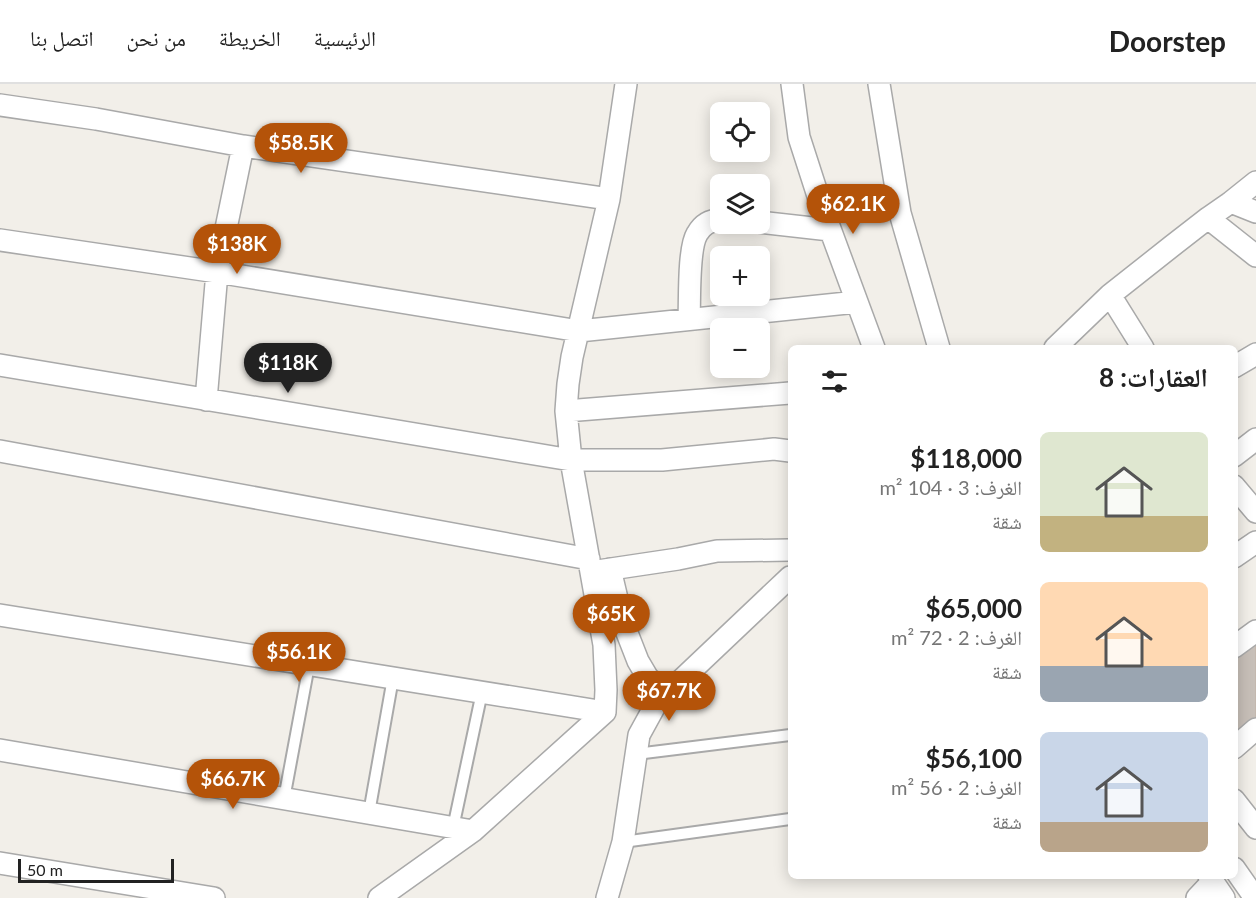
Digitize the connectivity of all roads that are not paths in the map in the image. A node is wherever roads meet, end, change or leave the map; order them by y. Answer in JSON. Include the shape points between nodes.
{"nodes":[{"id":1,"x":626,"y":84,"type":"edge"},
{"id":2,"x":792,"y":84,"type":"edge"},
{"id":3,"x":879,"y":84,"type":"edge"},
{"id":4,"x":0,"y":105,"type":"edge"},
{"id":5,"x":243,"y":146,"type":"junction"},
{"id":6,"x":1256,"y":182,"type":"edge"},
{"id":7,"x":609,"y":199,"type":"junction"},
{"id":8,"x":1231,"y":202,"type":"junction"},
{"id":9,"x":1256,"y":212,"type":"edge"},
{"id":10,"x":1208,"y":218,"type":"junction"},
{"id":11,"x":710,"y":221,"type":"edge"},
{"id":12,"x":770,"y":223,"type":"edge"},
{"id":13,"x":831,"y":230,"type":"junction"},
{"id":14,"x":0,"y":240,"type":"edge"},
{"id":15,"x":1256,"y":256,"type":"edge"},
{"id":16,"x":217,"y":272,"type":"junction"},
{"id":17,"x":1110,"y":295,"type":"junction"},
{"id":18,"x":857,"y":302,"type":"junction"},
{"id":19,"x":689,"y":319,"type":"junction"},
{"id":20,"x":579,"y":331,"type":"junction"},
{"id":21,"x":873,"y":345,"type":"edge"},
{"id":22,"x":938,"y":345,"type":"edge"},
{"id":23,"x":1058,"y":345,"type":"edge"},
{"id":24,"x":1141,"y":345,"type":"edge"},
{"id":25,"x":1256,"y":354,"type":"edge"},
{"id":26,"x":0,"y":365,"type":"edge"},
{"id":27,"x":1238,"y":365,"type":"edge"},
{"id":28,"x":788,"y":393,"type":"edge"},
{"id":29,"x":206,"y":400,"type":"junction"},
{"id":30,"x":566,"y":411,"type":"junction"},
{"id":31,"x":1256,"y":439,"type":"edge"},
{"id":32,"x":0,"y":451,"type":"edge"},
{"id":33,"x":788,"y":451,"type":"edge"},
{"id":34,"x":1238,"y":453,"type":"edge"},
{"id":35,"x":571,"y":460,"type":"junction"},
{"id":36,"x":1238,"y":491,"type":"edge"},
{"id":37,"x":1256,"y":512,"type":"edge"},
{"id":38,"x":1256,"y":542,"type":"edge"},
{"id":39,"x":788,"y":550,"type":"edge"},
{"id":40,"x":1238,"y":554,"type":"edge"},
{"id":41,"x":597,"y":567,"type":"junction"},
{"id":42,"x":788,"y":579,"type":"edge"},
{"id":43,"x":0,"y":615,"type":"edge"},
{"id":44,"x":1256,"y":631,"type":"edge"},
{"id":45,"x":1238,"y":643,"type":"edge"},
{"id":46,"x":309,"y":665,"type":"junction"},
{"id":47,"x":393,"y":678,"type":"junction"},
{"id":48,"x":482,"y":692,"type":"junction"},
{"id":49,"x":666,"y":694,"type":"junction"},
{"id":50,"x":605,"y":712,"type":"junction"},
{"id":51,"x":1256,"y":729,"type":"edge"},
{"id":52,"x":788,"y":735,"type":"edge"},
{"id":53,"x":1238,"y":745,"type":"edge"},
{"id":54,"x":0,"y":750,"type":"edge"},
{"id":55,"x":636,"y":754,"type":"junction"},
{"id":56,"x":284,"y":799,"type":"junction"},
{"id":57,"x":1238,"y":805,"type":"edge"},
{"id":58,"x":369,"y":813,"type":"junction"},
{"id":59,"x":788,"y":819,"type":"edge"},
{"id":60,"x":1256,"y":828,"type":"edge"},
{"id":61,"x":463,"y":830,"type":"junction"},
{"id":62,"x":623,"y":842,"type":"junction"},
{"id":63,"x":0,"y":863,"type":"edge"},
{"id":64,"x":1238,"y":873,"type":"edge"},
{"id":65,"x":1215,"y":885,"type":"edge"},
{"id":66,"x":214,"y":898,"type":"edge"},
{"id":67,"x":379,"y":898,"type":"edge"},
{"id":68,"x":607,"y":898,"type":"edge"},
{"id":69,"x":1197,"y":898,"type":"edge"},
{"id":70,"x":1256,"y":898,"type":"edge"}],
"edges":[{"from":1,"to":7,"type":"street"},
{"from":2,"to":13,"type":"street","via":[[799,137]]},
{"from":3,"to":22,"type":"street","via":[[900,213]]},
{"from":4,"to":5,"type":"street"},
{"from":5,"to":7,"type":"street"},
{"from":5,"to":16,"type":"street"},
{"from":6,"to":8,"type":"street"},
{"from":7,"to":20,"type":"street"},
{"from":8,"to":9,"type":"street"},
{"from":8,"to":10,"type":"street"},
{"from":10,"to":15,"type":"street"},
{"from":10,"to":17,"type":"street"},
{"from":11,"to":19,"type":"street","via":[[696,235],[691,256]]},
{"from":12,"to":13,"type":"street"},
{"from":13,"to":18,"type":"street"},
{"from":14,"to":16,"type":"street"},
{"from":16,"to":20,"type":"street"},
{"from":16,"to":29,"type":"street"},
{"from":17,"to":23,"type":"street"},
{"from":17,"to":24,"type":"street"},
{"from":18,"to":19,"type":"street"},
{"from":18,"to":21,"type":"street"},
{"from":19,"to":20,"type":"street"},
{"from":20,"to":30,"type":"street"},
{"from":25,"to":27,"type":"street"},
{"from":26,"to":29,"type":"street"},
{"from":28,"to":30,"type":"street"},
{"from":29,"to":35,"type":"street"},
{"from":30,"to":35,"type":"street"},
{"from":31,"to":34,"type":"street"},
{"from":32,"to":41,"type":"street"},
{"from":33,"to":35,"type":"street","via":[[662,460]]},
{"from":35,"to":41,"type":"street"},
{"from":36,"to":37,"type":"street"},
{"from":38,"to":40,"type":"street"},
{"from":39,"to":41,"type":"street","via":[[717,550],[678,559]]},
{"from":41,"to":49,"type":"street","via":[[639,662],[648,678]]},
{"from":41,"to":50,"type":"street"},
{"from":42,"to":49,"type":"street"},
{"from":43,"to":46,"type":"street"},
{"from":44,"to":45,"type":"street"},
{"from":46,"to":47,"type":"street"},
{"from":46,"to":56,"type":"lane"},
{"from":47,"to":48,"type":"street"},
{"from":47,"to":58,"type":"lane"},
{"from":48,"to":50,"type":"street"},
{"from":48,"to":61,"type":"lane"},
{"from":49,"to":55,"type":"street","via":[[639,735]]},
{"from":50,"to":61,"type":"street"},
{"from":51,"to":53,"type":"street"},
{"from":52,"to":55,"type":"lane"},
{"from":54,"to":56,"type":"street"},
{"from":55,"to":62,"type":"street"},
{"from":56,"to":58,"type":"street"},
{"from":57,"to":60,"type":"street"},
{"from":58,"to":61,"type":"street"},
{"from":59,"to":62,"type":"lane"},
{"from":61,"to":67,"type":"street"},
{"from":62,"to":68,"type":"street"},
{"from":63,"to":66,"type":"street"},
{"from":64,"to":70,"type":"street"},
{"from":65,"to":69,"type":"street"}]}
